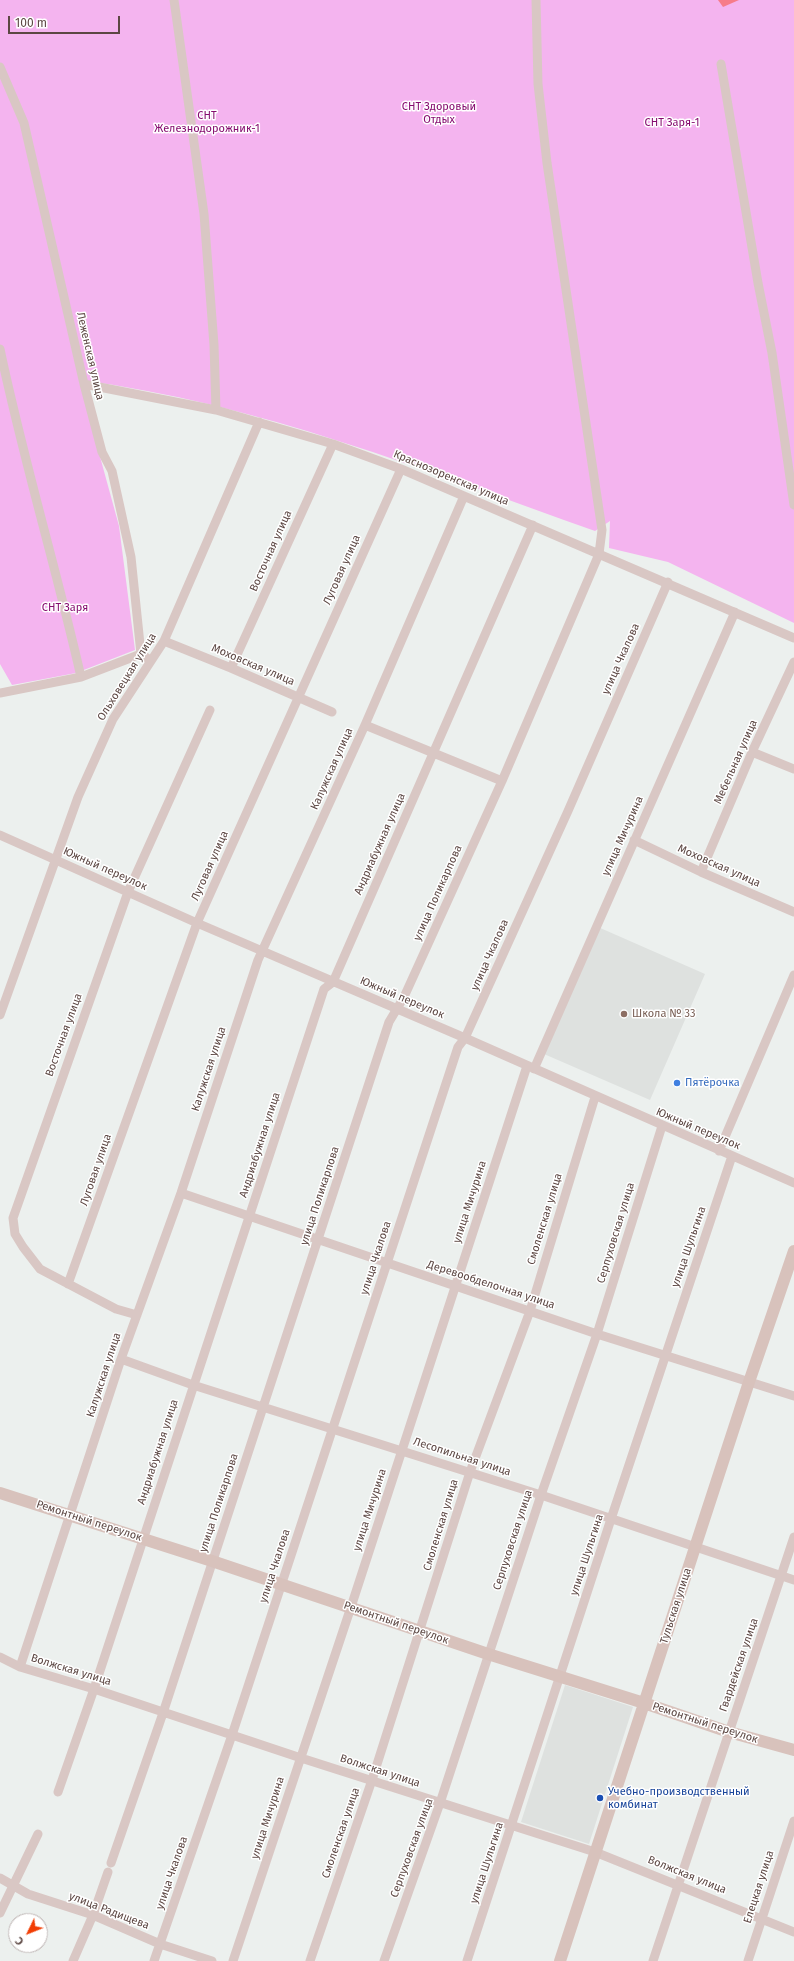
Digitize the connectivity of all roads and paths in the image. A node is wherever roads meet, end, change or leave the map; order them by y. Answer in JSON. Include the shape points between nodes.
{"nodes":[{"id":1,"x":174,"y":0,"type":"edge"},
{"id":2,"x":536,"y":0,"type":"edge"},
{"id":3,"x":721,"y":64,"type":"dead end"},
{"id":4,"x":0,"y":67,"type":"edge"},
{"id":5,"x":0,"y":349,"type":"edge"},
{"id":6,"x":84,"y":384,"type":"junction"},
{"id":7,"x":216,"y":410,"type":"junction"},
{"id":8,"x":259,"y":422,"type":"junction"},
{"id":9,"x":333,"y":444,"type":"junction"},
{"id":10,"x":401,"y":469,"type":"junction"},
{"id":11,"x":464,"y":496,"type":"junction"},
{"id":12,"x":794,"y":505,"type":"edge"},
{"id":13,"x":533,"y":525,"type":"junction"},
{"id":14,"x":599,"y":554,"type":"junction"},
{"id":15,"x":668,"y":582,"type":"junction"},
{"id":16,"x":734,"y":612,"type":"junction"},
{"id":17,"x":794,"y":638,"type":"edge"},
{"id":18,"x":164,"y":641,"type":"junction"},
{"id":19,"x":141,"y":654,"type":"junction"},
{"id":20,"x":150,"y":660,"type":"junction"},
{"id":21,"x":794,"y":662,"type":"edge"},
{"id":22,"x":232,"y":668,"type":"junction"},
{"id":23,"x":81,"y":677,"type":"junction"},
{"id":24,"x":0,"y":693,"type":"edge"},
{"id":25,"x":299,"y":698,"type":"junction"},
{"id":26,"x":210,"y":710,"type":"dead end"},
{"id":27,"x":332,"y":712,"type":"dead end"},
{"id":28,"x":365,"y":725,"type":"junction"},
{"id":29,"x":752,"y":752,"type":"junction"},
{"id":30,"x":433,"y":754,"type":"junction"},
{"id":31,"x":794,"y":769,"type":"edge"},
{"id":32,"x":502,"y":781,"type":"junction"},
{"id":33,"x":0,"y":835,"type":"edge"},
{"id":34,"x":634,"y":840,"type":"junction"},
{"id":35,"x":56,"y":860,"type":"junction"},
{"id":36,"x":701,"y":872,"type":"junction"},
{"id":37,"x":128,"y":892,"type":"junction"},
{"id":38,"x":794,"y":912,"type":"edge"},
{"id":39,"x":197,"y":923,"type":"junction"},
{"id":40,"x":262,"y":951,"type":"junction"},
{"id":41,"x":794,"y":975,"type":"edge"},
{"id":42,"x":332,"y":982,"type":"junction"},
{"id":43,"x":396,"y":1009,"type":"junction"},
{"id":44,"x":0,"y":1015,"type":"edge"},
{"id":45,"x":465,"y":1038,"type":"junction"},
{"id":46,"x":530,"y":1067,"type":"junction"},
{"id":47,"x":595,"y":1097,"type":"junction"},
{"id":48,"x":662,"y":1126,"type":"junction"},
{"id":49,"x":719,"y":1151,"type":"junction"},
{"id":50,"x":732,"y":1156,"type":"junction"},
{"id":51,"x":794,"y":1183,"type":"edge"},
{"id":52,"x":181,"y":1193,"type":"junction"},
{"id":53,"x":249,"y":1216,"type":"junction"},
{"id":54,"x":318,"y":1241,"type":"junction"},
{"id":55,"x":794,"y":1251,"type":"edge"},
{"id":56,"x":387,"y":1264,"type":"junction"},
{"id":57,"x":68,"y":1284,"type":"junction"},
{"id":58,"x":456,"y":1285,"type":"junction"},
{"id":59,"x":530,"y":1310,"type":"junction"},
{"id":60,"x":137,"y":1315,"type":"junction"},
{"id":61,"x":597,"y":1334,"type":"junction"},
{"id":62,"x":665,"y":1354,"type":"junction"},
{"id":63,"x":121,"y":1360,"type":"junction"},
{"id":64,"x":749,"y":1382,"type":"junction"},
{"id":65,"x":193,"y":1386,"type":"junction"},
{"id":66,"x":794,"y":1396,"type":"edge"},
{"id":67,"x":264,"y":1406,"type":"junction"},
{"id":68,"x":332,"y":1428,"type":"junction"},
{"id":69,"x":402,"y":1450,"type":"junction"},
{"id":70,"x":470,"y":1472,"type":"junction"},
{"id":71,"x":0,"y":1493,"type":"edge"},
{"id":72,"x":541,"y":1495,"type":"junction"},
{"id":73,"x":70,"y":1515,"type":"junction"},
{"id":74,"x":611,"y":1519,"type":"junction"},
{"id":75,"x":794,"y":1537,"type":"edge"},
{"id":76,"x":143,"y":1538,"type":"junction"},
{"id":77,"x":695,"y":1546,"type":"junction"},
{"id":78,"x":212,"y":1561,"type":"junction"},
{"id":79,"x":781,"y":1576,"type":"junction"},
{"id":80,"x":794,"y":1580,"type":"edge"},
{"id":81,"x":282,"y":1584,"type":"junction"},
{"id":82,"x":351,"y":1607,"type":"junction"},
{"id":83,"x":420,"y":1632,"type":"junction"},
{"id":84,"x":488,"y":1654,"type":"junction"},
{"id":85,"x":0,"y":1657,"type":"edge"},
{"id":86,"x":20,"y":1667,"type":"junction"},
{"id":87,"x":561,"y":1678,"type":"junction"},
{"id":88,"x":94,"y":1689,"type":"junction"},
{"id":89,"x":644,"y":1703,"type":"junction"},
{"id":90,"x":163,"y":1713,"type":"junction"},
{"id":91,"x":729,"y":1732,"type":"junction"},
{"id":92,"x":232,"y":1735,"type":"junction"},
{"id":93,"x":794,"y":1750,"type":"edge"},
{"id":94,"x":301,"y":1758,"type":"junction"},
{"id":95,"x":372,"y":1780,"type":"junction"},
{"id":96,"x":58,"y":1792,"type":"dead end"},
{"id":97,"x":440,"y":1804,"type":"junction"},
{"id":98,"x":794,"y":1821,"type":"edge"},
{"id":99,"x":512,"y":1827,"type":"junction"},
{"id":100,"x":38,"y":1834,"type":"dead end"},
{"id":101,"x":595,"y":1852,"type":"junction"},
{"id":102,"x":0,"y":1878,"type":"edge"},
{"id":103,"x":13,"y":1884,"type":"junction"},
{"id":104,"x":680,"y":1885,"type":"junction"},
{"id":105,"x":0,"y":1913,"type":"edge"},
{"id":106,"x":93,"y":1915,"type":"junction"},
{"id":107,"x":762,"y":1918,"type":"junction"},
{"id":108,"x":794,"y":1932,"type":"edge"},
{"id":109,"x":160,"y":1944,"type":"junction"},
{"id":110,"x":73,"y":1961,"type":"edge"},
{"id":111,"x":154,"y":1961,"type":"edge"},
{"id":112,"x":212,"y":1961,"type":"edge"},
{"id":113,"x":233,"y":1961,"type":"edge"},
{"id":114,"x":310,"y":1961,"type":"edge"},
{"id":115,"x":384,"y":1961,"type":"edge"},
{"id":116,"x":467,"y":1961,"type":"edge"},
{"id":117,"x":560,"y":1961,"type":"edge"},
{"id":118,"x":653,"y":1961,"type":"edge"},
{"id":119,"x":748,"y":1961,"type":"edge"}],
"edges":[{"from":1,"to":7,"type":"street","via":[[204,214]]},
{"from":2,"to":14,"type":"street","name":"улица Поликарпова","via":[[541,116],[602,530]]},
{"from":3,"to":12,"type":"street","via":[[772,353]]},
{"from":4,"to":6,"type":"street","name":"Леженская улица","via":[[24,123]]},
{"from":5,"to":23,"type":"street"},
{"from":6,"to":7,"type":"street","name":"Краснозоренская улица"},
{"from":6,"to":19,"type":"street","name":"Леженская улица","via":[[102,452],[112,470],[131,557]]},
{"from":7,"to":8,"type":"street","name":"Краснозоренская улица"},
{"from":8,"to":9,"type":"street","name":"Краснозоренская улица"},
{"from":8,"to":18,"type":"street","name":"Ольховецкая улица"},
{"from":9,"to":10,"type":"street","name":"Краснозоренская улица"},
{"from":9,"to":22,"type":"street","name":"Восточная улица"},
{"from":10,"to":11,"type":"street","name":"Краснозоренская улица"},
{"from":10,"to":25,"type":"street","name":"Луговая улица"},
{"from":11,"to":13,"type":"street","name":"Краснозоренская улица"},
{"from":11,"to":28,"type":"street","name":"Калужская улица"},
{"from":13,"to":14,"type":"street","name":"Краснозоренская улица"},
{"from":13,"to":30,"type":"street","name":"Андриабужная улица"},
{"from":14,"to":15,"type":"street","name":"Краснозоренская улица"},
{"from":14,"to":32,"type":"street","name":"улица Поликарпова"},
{"from":15,"to":16,"type":"street","name":"Краснозоренская улица"},
{"from":15,"to":45,"type":"street","name":"улица Чкалова"},
{"from":16,"to":17,"type":"street","name":"Краснозоренская улица"},
{"from":16,"to":34,"type":"street","name":"улица Мичурина"},
{"from":18,"to":20,"type":"street","name":"Ольховецкая улица"},
{"from":18,"to":22,"type":"street","name":"Моховская улица"},
{"from":19,"to":20,"type":"street"},
{"from":19,"to":23,"type":"street"},
{"from":20,"to":35,"type":"street","name":"Ольховецкая улица","via":[[113,719],[78,797]]},
{"from":21,"to":29,"type":"street","name":"Мебельная улица"},
{"from":22,"to":25,"type":"street","name":"Моховская улица"},
{"from":23,"to":24,"type":"street"},
{"from":25,"to":27,"type":"street","name":"Моховская улица"},
{"from":25,"to":39,"type":"street","name":"Луговая улица"},
{"from":26,"to":37,"type":"street","name":"Восточная улица"},
{"from":28,"to":30,"type":"street"},
{"from":28,"to":40,"type":"street","name":"Калужская улица"},
{"from":29,"to":31,"type":"street"},
{"from":29,"to":36,"type":"street","name":"Мебельная улица"},
{"from":30,"to":32,"type":"street"},
{"from":30,"to":42,"type":"street","name":"Андриабужная улица"},
{"from":32,"to":43,"type":"street","name":"улица Поликарпова","via":[[404,997]]},
{"from":33,"to":35,"type":"street","name":"Южный переулок"},
{"from":34,"to":36,"type":"street","name":"Моховская улица"},
{"from":34,"to":46,"type":"street","name":"улица Мичурина"},
{"from":35,"to":37,"type":"street","name":"Южный переулок"},
{"from":35,"to":44,"type":"street","name":"Ольховецкая улица"},
{"from":36,"to":38,"type":"street","name":"Моховская улица"},
{"from":37,"to":39,"type":"street","name":"Южный переулок"},
{"from":37,"to":57,"type":"street","name":"Восточная улица","via":[[13,1218],[15,1234],[40,1269]]},
{"from":39,"to":40,"type":"street","name":"Южный переулок"},
{"from":39,"to":57,"type":"street","name":"Луговая улица"},
{"from":40,"to":42,"type":"street","name":"Южный переулок"},
{"from":40,"to":52,"type":"street","name":"Калужская улица"},
{"from":41,"to":49,"type":"street"},
{"from":42,"to":43,"type":"street","name":"Южный переулок"},
{"from":42,"to":53,"type":"street","name":"Андриабужная улица","via":[[324,989]]},
{"from":43,"to":45,"type":"street","name":"Южный переулок"},
{"from":43,"to":54,"type":"street","name":"улица Поликарпова","via":[[389,1022]]},
{"from":45,"to":46,"type":"street","name":"Южный переулок"},
{"from":45,"to":56,"type":"street","name":"улица Чкалова","via":[[458,1047]]},
{"from":46,"to":47,"type":"street","name":"Южный переулок"},
{"from":46,"to":58,"type":"street","name":"улица Мичурина"},
{"from":47,"to":48,"type":"street","name":"Южный переулок"},
{"from":47,"to":59,"type":"street","name":"Смоленская улица"},
{"from":48,"to":49,"type":"street","name":"Южный переулок"},
{"from":48,"to":61,"type":"street","name":"Серпуховская улица"},
{"from":49,"to":50,"type":"street","name":"Южный переулок"},
{"from":50,"to":51,"type":"street","name":"Южный переулок"},
{"from":50,"to":62,"type":"street","name":"улица Шульгина"},
{"from":52,"to":53,"type":"street","name":"Деревообделочная улица"},
{"from":52,"to":60,"type":"street","name":"Калужская улица"},
{"from":53,"to":54,"type":"street","name":"Деревообделочная улица"},
{"from":53,"to":65,"type":"street","name":"Андриабужная улица"},
{"from":54,"to":56,"type":"street","name":"Деревообделочная улица"},
{"from":54,"to":67,"type":"street","name":"улица Поликарпова"},
{"from":55,"to":64,"type":"main road","name":"Тульская улица"},
{"from":56,"to":58,"type":"street","name":"Деревообделочная улица"},
{"from":56,"to":68,"type":"street","name":"улица Чкалова"},
{"from":57,"to":60,"type":"street","name":"Восточная улица","via":[[116,1309]]},
{"from":58,"to":59,"type":"street","name":"Деревообделочная улица"},
{"from":58,"to":69,"type":"street","name":"улица Мичурина"},
{"from":59,"to":61,"type":"street","name":"Деревообделочная улица"},
{"from":59,"to":70,"type":"street","name":"Смоленская улица"},
{"from":60,"to":63,"type":"street","name":"Калужская улица"},
{"from":61,"to":62,"type":"street","name":"Деревообделочная улица"},
{"from":61,"to":72,"type":"street","name":"Серпуховская улица"},
{"from":62,"to":64,"type":"street","name":"Деревообделочная улица"},
{"from":62,"to":74,"type":"street","name":"улица Шульгина"},
{"from":63,"to":65,"type":"street","name":"Лесопильная улица"},
{"from":63,"to":73,"type":"street","name":"Калужская улица"},
{"from":64,"to":66,"type":"street","name":"Деревообделочная улица"},
{"from":64,"to":77,"type":"main road","name":"Тульская улица"},
{"from":65,"to":67,"type":"street","name":"Лесопильная улица"},
{"from":65,"to":76,"type":"street","name":"Андриабужная улица"},
{"from":67,"to":68,"type":"street","name":"Лесопильная улица"},
{"from":67,"to":78,"type":"street","name":"улица Поликарпова"},
{"from":68,"to":69,"type":"street","name":"Лесопильная улица"},
{"from":68,"to":81,"type":"street","name":"улица Чкалова"},
{"from":69,"to":70,"type":"street","name":"Лесопильная улица"},
{"from":69,"to":82,"type":"street","name":"улица Мичурина"},
{"from":70,"to":72,"type":"street","name":"Лесопильная улица"},
{"from":70,"to":83,"type":"street","name":"Смоленская улица"},
{"from":71,"to":73,"type":"main road","name":"Ремонтный переулок"},
{"from":72,"to":74,"type":"street","name":"Лесопильная улица"},
{"from":72,"to":84,"type":"street","name":"Серпуховская улица"},
{"from":73,"to":76,"type":"main road","name":"Ремонтный переулок"},
{"from":73,"to":86,"type":"street","name":"Калужская улица"},
{"from":74,"to":77,"type":"street","name":"Лесопильная улица"},
{"from":74,"to":87,"type":"street","name":"улица Шульгина"},
{"from":75,"to":79,"type":"street","name":"Гвардейская улица"},
{"from":76,"to":78,"type":"main road","name":"Ремонтный переулок"},
{"from":76,"to":88,"type":"street","name":"Андриабужная улица"},
{"from":77,"to":79,"type":"street","name":"Лесопильная улица"},
{"from":77,"to":89,"type":"main road","name":"Тульская улица"},
{"from":78,"to":81,"type":"main road","name":"Ремонтный переулок"},
{"from":78,"to":90,"type":"street","name":"улица Поликарпова"},
{"from":79,"to":80,"type":"street","name":"Лесопильная улица"},
{"from":79,"to":91,"type":"street","name":"Гвардейская улица"},
{"from":81,"to":82,"type":"main road","name":"Ремонтный переулок"},
{"from":81,"to":92,"type":"street","name":"улица Чкалова"},
{"from":82,"to":83,"type":"main road","name":"Ремонтный переулок"},
{"from":82,"to":94,"type":"street","name":"улица Мичурина"},
{"from":83,"to":84,"type":"main road","name":"Ремонтный переулок"},
{"from":83,"to":95,"type":"street","name":"Смоленская улица"},
{"from":84,"to":87,"type":"main road","name":"Ремонтный переулок"},
{"from":84,"to":97,"type":"street","name":"Серпуховская улица"},
{"from":85,"to":86,"type":"street","name":"Волжская улица"},
{"from":86,"to":88,"type":"street","name":"Волжская улица"},
{"from":87,"to":89,"type":"main road","name":"Ремонтный переулок"},
{"from":87,"to":99,"type":"street","name":"улица Шульгина"},
{"from":88,"to":90,"type":"street","name":"Волжская улица"},
{"from":88,"to":96,"type":"street","name":"Андриабужная улица"},
{"from":89,"to":91,"type":"main road","name":"Ремонтный переулок"},
{"from":89,"to":101,"type":"main road","name":"Тульская улица"},
{"from":90,"to":92,"type":"street","name":"Волжская улица"},
{"from":90,"to":106,"type":"street","name":"улица Поликарпова"},
{"from":91,"to":93,"type":"main road","name":"Ремонтный переулок"},
{"from":91,"to":104,"type":"street","name":"Гвардейская улица"},
{"from":92,"to":94,"type":"street","name":"Волжская улица"},
{"from":92,"to":109,"type":"street","name":"улица Чкалова"},
{"from":94,"to":95,"type":"street","name":"Волжская улица"},
{"from":94,"to":113,"type":"street","name":"улица Мичурина"},
{"from":95,"to":97,"type":"street","name":"Волжская улица"},
{"from":95,"to":114,"type":"street","name":"Смоленская улица"},
{"from":97,"to":99,"type":"street","name":"Волжская улица"},
{"from":97,"to":115,"type":"street","name":"Серпуховская улица"},
{"from":98,"to":107,"type":"street","name":"Елецкая улица"},
{"from":99,"to":101,"type":"street","name":"Волжская улица"},
{"from":99,"to":116,"type":"street","name":"улица Шульгина"},
{"from":100,"to":103,"type":"street"},
{"from":101,"to":104,"type":"street","name":"Волжская улица"},
{"from":101,"to":117,"type":"main road","name":"Тульская улица"},
{"from":102,"to":103,"type":"street","name":"улица Радищева"},
{"from":103,"to":105,"type":"street"},
{"from":103,"to":106,"type":"street","name":"улица Радищева","via":[[28,1894]]},
{"from":104,"to":107,"type":"street","name":"Волжская улица"},
{"from":104,"to":118,"type":"street","name":"Гвардейская улица"},
{"from":106,"to":109,"type":"street","name":"улица Радищева"},
{"from":106,"to":110,"type":"street","name":"улица Поликарпова"},
{"from":107,"to":108,"type":"street","name":"Волжская улица"},
{"from":107,"to":119,"type":"street","name":"Елецкая улица"},
{"from":109,"to":111,"type":"street","name":"улица Чкалова"},
{"from":109,"to":112,"type":"street","name":"улица Радищева"}]}
